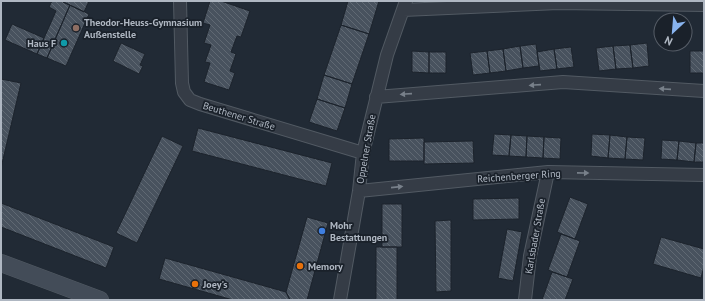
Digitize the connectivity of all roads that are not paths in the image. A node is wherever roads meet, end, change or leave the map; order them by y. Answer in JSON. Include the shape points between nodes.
{"nodes":[{"id":1,"x":180,"y":1,"type":"edge"},
{"id":2,"x":404,"y":5,"type":"edge"},
{"id":3,"x":704,"y":5,"type":"edge"},
{"id":4,"x":704,"y":91,"type":"edge"},
{"id":5,"x":376,"y":97,"type":"junction"},
{"id":6,"x":363,"y":153,"type":"junction"},
{"id":7,"x":548,"y":172,"type":"junction"},
{"id":8,"x":704,"y":175,"type":"edge"},
{"id":9,"x":358,"y":191,"type":"junction"},
{"id":10,"x":1,"y":263,"type":"edge"},
{"id":11,"x":100,"y":300,"type":"edge"},
{"id":12,"x":340,"y":300,"type":"edge"},
{"id":13,"x":525,"y":300,"type":"edge"}],
"edges":[{"from":1,"to":6,"type":"street","name":"Beuthener Straße","via":[[182,83],[184,92],[190,100],[219,111]]},
{"from":2,"to":3,"type":"street"},
{"from":2,"to":5,"type":"street","name":"Oppelner Straße"},
{"from":4,"to":5,"type":"street","one_way":true,"via":[[563,82]]},
{"from":5,"to":6,"type":"street","name":"Oppelner Straße"},
{"from":6,"to":9,"type":"street","name":"Oppelner Straße"},
{"from":7,"to":8,"type":"street","name":"Reichenberger Ring","one_way":true},
{"from":9,"to":7,"type":"street","name":"Reichenberger Ring","one_way":true},
{"from":7,"to":13,"type":"street","name":"Karlsbader Straße","via":[[530,256]]},
{"from":9,"to":12,"type":"street","name":"Oppelner Straße"},
{"from":10,"to":11,"type":"street"}]}
